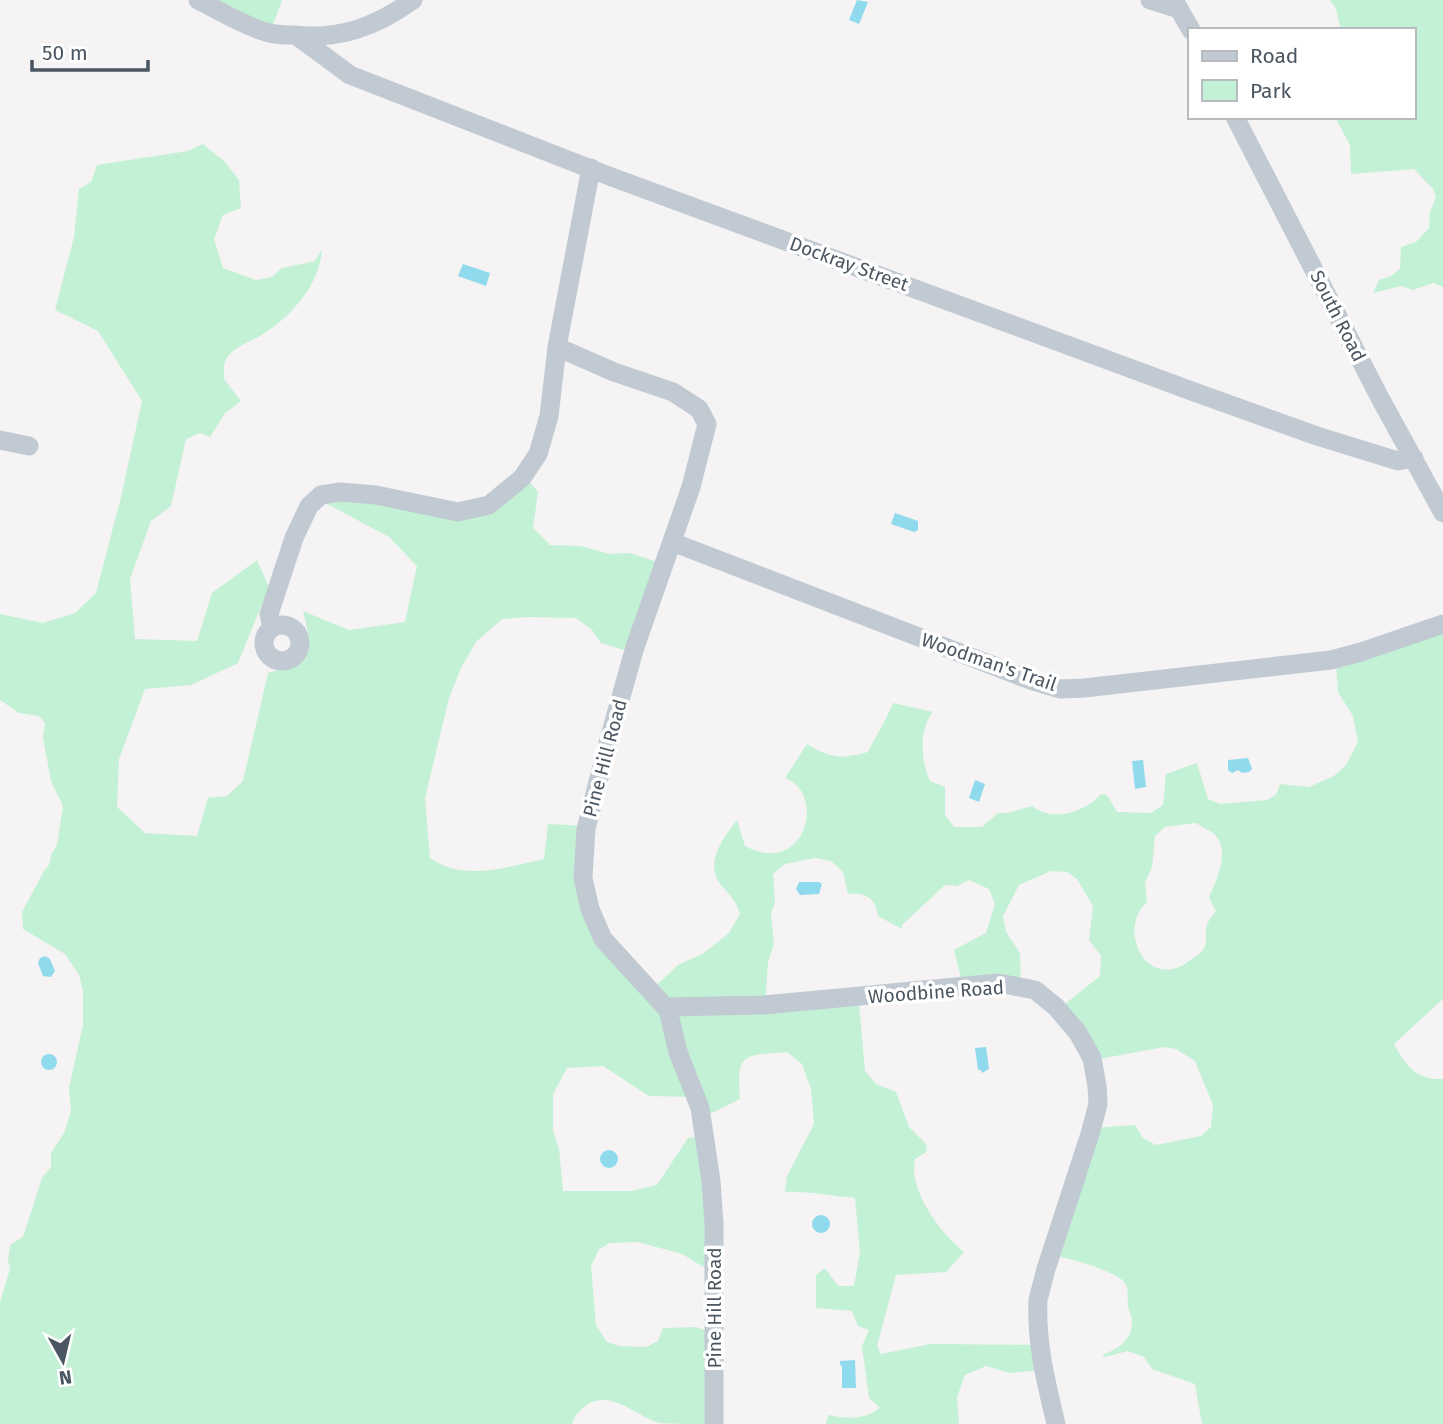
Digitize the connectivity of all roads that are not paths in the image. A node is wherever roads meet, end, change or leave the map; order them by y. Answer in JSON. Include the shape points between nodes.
{"nodes":[{"id":1,"x":198,"y":0,"type":"edge"},
{"id":2,"x":413,"y":0,"type":"edge"},
{"id":3,"x":1150,"y":0,"type":"edge"},
{"id":4,"x":1176,"y":4,"type":"edge"},
{"id":5,"x":1190,"y":28,"type":"edge"},
{"id":6,"x":297,"y":36,"type":"junction"},
{"id":7,"x":1237,"y":119,"type":"edge"},
{"id":8,"x":591,"y":168,"type":"junction"},
{"id":9,"x":557,"y":347,"type":"junction"},
{"id":10,"x":0,"y":440,"type":"edge"},
{"id":11,"x":29,"y":446,"type":"dead end"},
{"id":12,"x":1414,"y":458,"type":"junction"},
{"id":13,"x":1443,"y":513,"type":"edge"},
{"id":14,"x":672,"y":542,"type":"junction"},
{"id":15,"x":1443,"y":624,"type":"edge"},
{"id":16,"x":272,"y":628,"type":"dead end"},
{"id":17,"x":665,"y":1007,"type":"junction"},
{"id":18,"x":714,"y":1424,"type":"edge"},
{"id":19,"x":1056,"y":1424,"type":"edge"}],
"edges":[{"from":1,"to":6,"type":"street","via":[[268,33]]},
{"from":2,"to":6,"type":"street","via":[[367,27],[332,37]]},
{"from":3,"to":4,"type":"street"},
{"from":4,"to":5,"type":"street"},
{"from":6,"to":8,"type":"street","name":"Dockray Street","via":[[349,75]]},
{"from":7,"to":12,"type":"street","name":"South Road"},
{"from":8,"to":9,"type":"street"},
{"from":8,"to":12,"type":"street","name":"Dockray Street","via":[[1197,393],[1398,461]]},
{"from":9,"to":14,"type":"street","name":"Pine Hill Road","via":[[673,392],[699,409],[707,424],[704,441]]},
{"from":9,"to":16,"type":"street","via":[[549,416],[538,454],[522,478],[489,505],[458,512],[376,495],[321,495],[309,506],[295,538],[270,614]]},
{"from":10,"to":11,"type":"street"},
{"from":12,"to":13,"type":"street","name":"South Road"},
{"from":14,"to":15,"type":"street","name":"Woodman's Trail","via":[[1060,688],[1331,660]]},
{"from":14,"to":17,"type":"street","name":"Pine Hill Road","via":[[635,647],[606,750],[586,829],[583,878],[603,939]]},
{"from":17,"to":18,"type":"street","name":"Pine Hill Road","via":[[699,1108],[711,1181]]},
{"from":17,"to":19,"type":"street","name":"Woodbine Road","via":[[764,1005],[998,983],[1035,990],[1056,1007],[1091,1058],[1098,1104],[1038,1300],[1040,1355]]}]}
